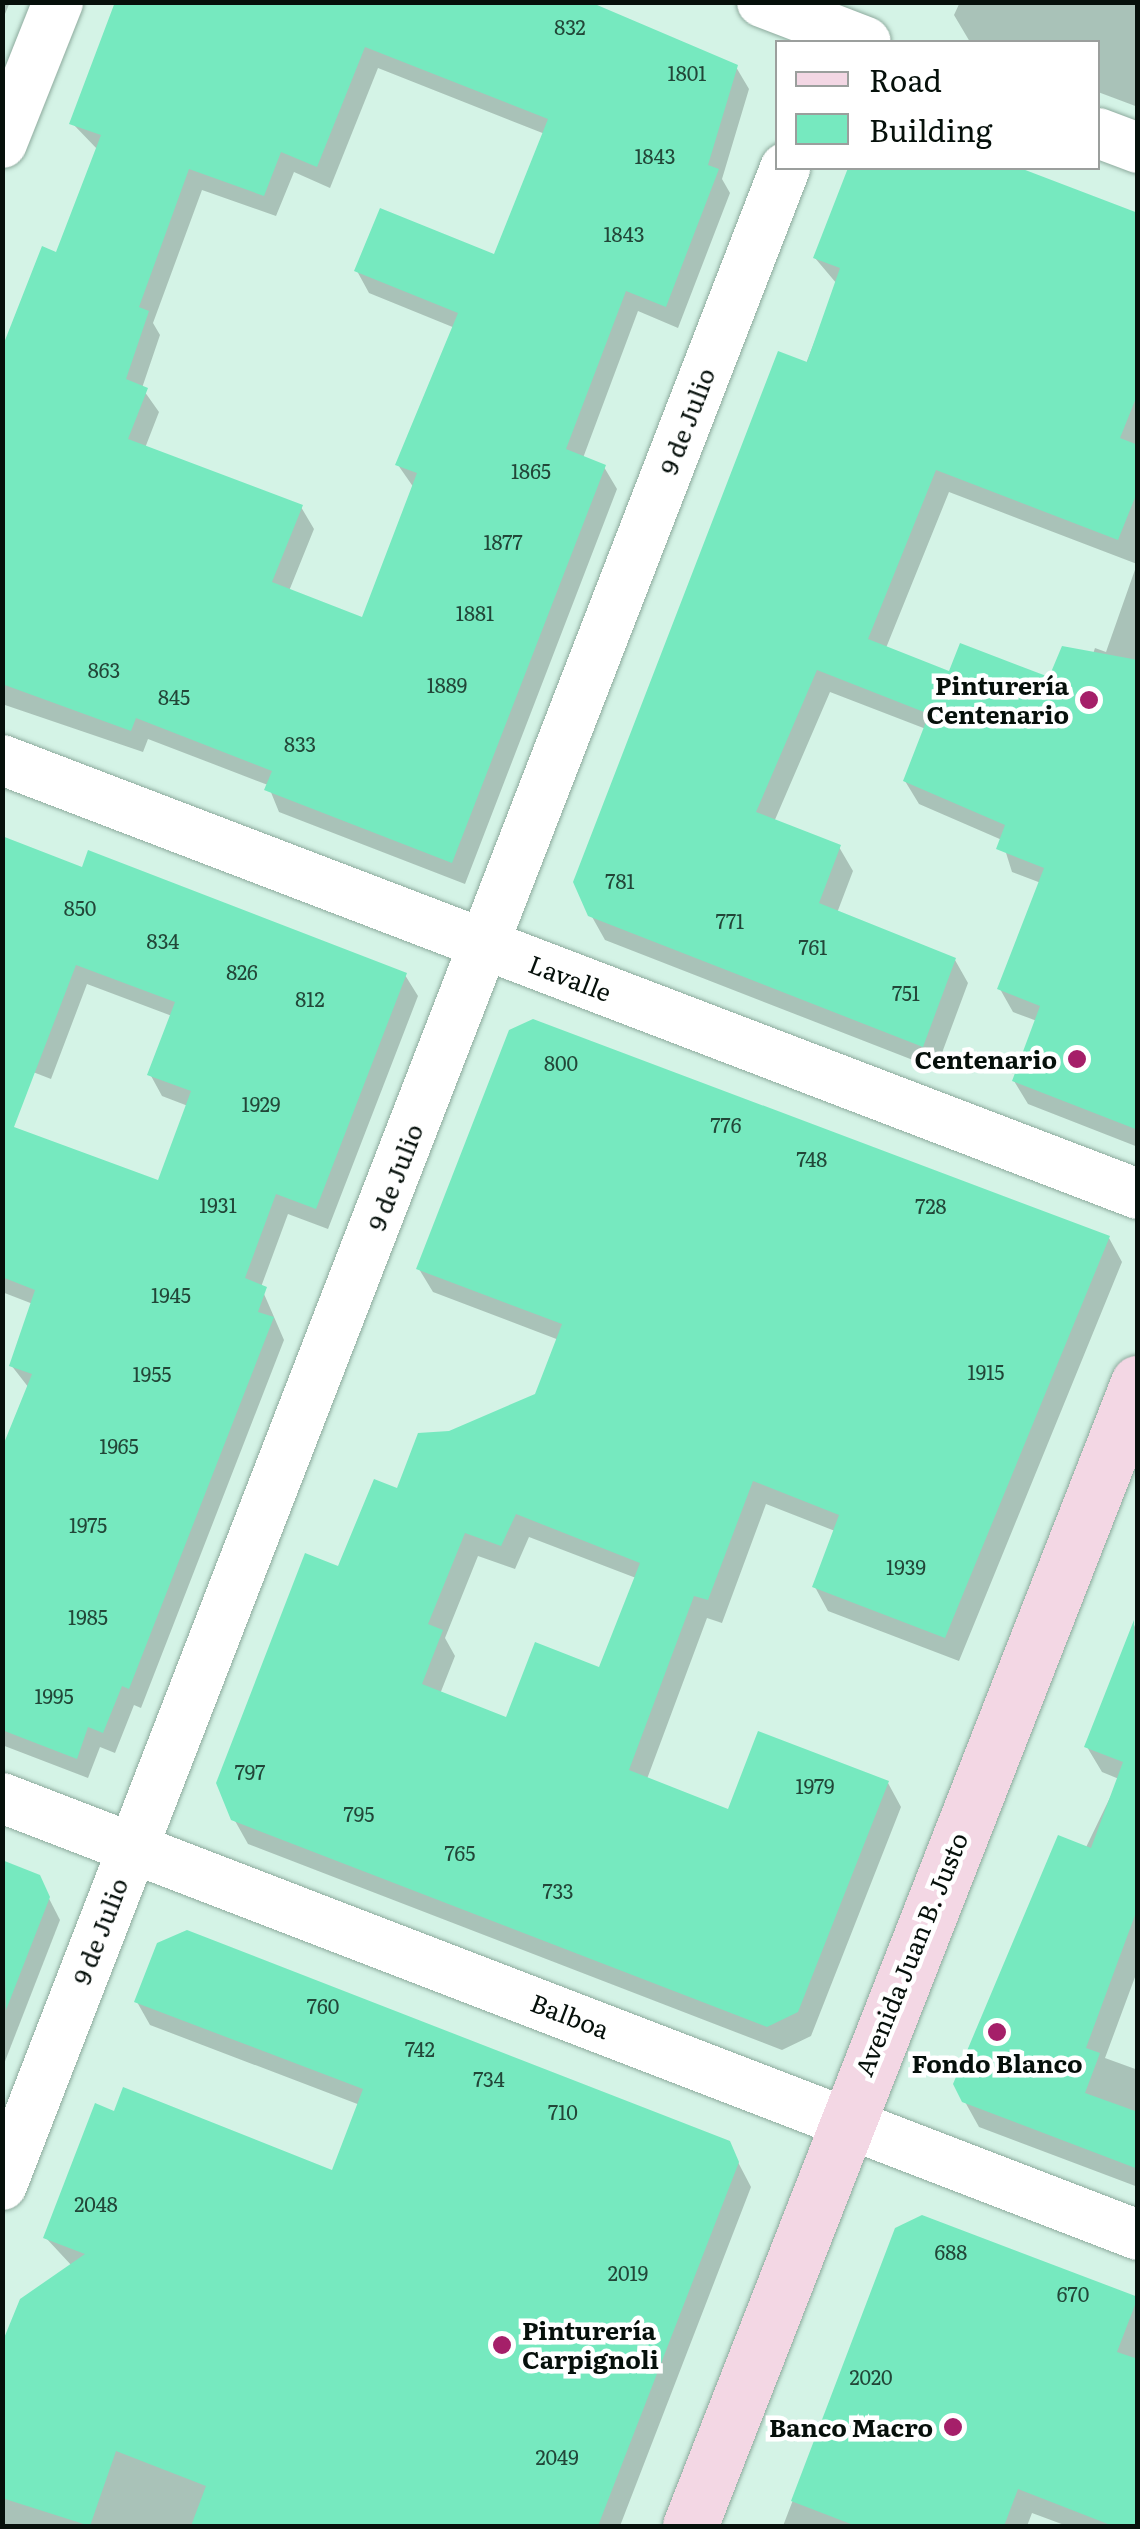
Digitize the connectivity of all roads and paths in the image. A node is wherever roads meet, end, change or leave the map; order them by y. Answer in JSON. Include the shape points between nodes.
{"nodes":[{"id":1,"x":58,"y":2,"type":"edge"},
{"id":2,"x":762,"y":2,"type":"edge"},
{"id":3,"x":847,"y":30,"type":"edge"},
{"id":4,"x":1100,"y":134,"type":"edge"},
{"id":5,"x":2,"y":143,"type":"edge"},
{"id":6,"x":1138,"y":148,"type":"edge"},
{"id":7,"x":784,"y":170,"type":"edge"},
{"id":8,"x":2,"y":760,"type":"edge"},
{"id":9,"x":483,"y":945,"type":"junction"},
{"id":10,"x":1138,"y":1194,"type":"edge"},
{"id":11,"x":1138,"y":1383,"type":"edge"},
{"id":12,"x":2,"y":1798,"type":"edge"},
{"id":13,"x":132,"y":1848,"type":"junction"},
{"id":14,"x":844,"y":2122,"type":"junction"},
{"id":15,"x":2,"y":2186,"type":"edge"},
{"id":16,"x":1138,"y":2235,"type":"edge"},
{"id":17,"x":690,"y":2526,"type":"edge"}],
"edges":[{"from":1,"to":5,"type":"street"},
{"from":2,"to":3,"type":"street"},
{"from":4,"to":6,"type":"street"},
{"from":7,"to":9,"type":"street","name":"9 de Julio"},
{"from":8,"to":9,"type":"street","name":"Lavalle"},
{"from":9,"to":10,"type":"street","name":"Lavalle"},
{"from":9,"to":13,"type":"street","name":"9 de Julio"},
{"from":11,"to":14,"type":"main road","name":"Avenida Juan B. Justo"},
{"from":12,"to":13,"type":"street","name":"Balboa"},
{"from":13,"to":14,"type":"street","name":"Balboa"},
{"from":13,"to":15,"type":"street","name":"9 de Julio"},
{"from":14,"to":16,"type":"street","name":"Balboa"},
{"from":14,"to":17,"type":"main road","name":"Avenida Juan B. Justo"}]}
